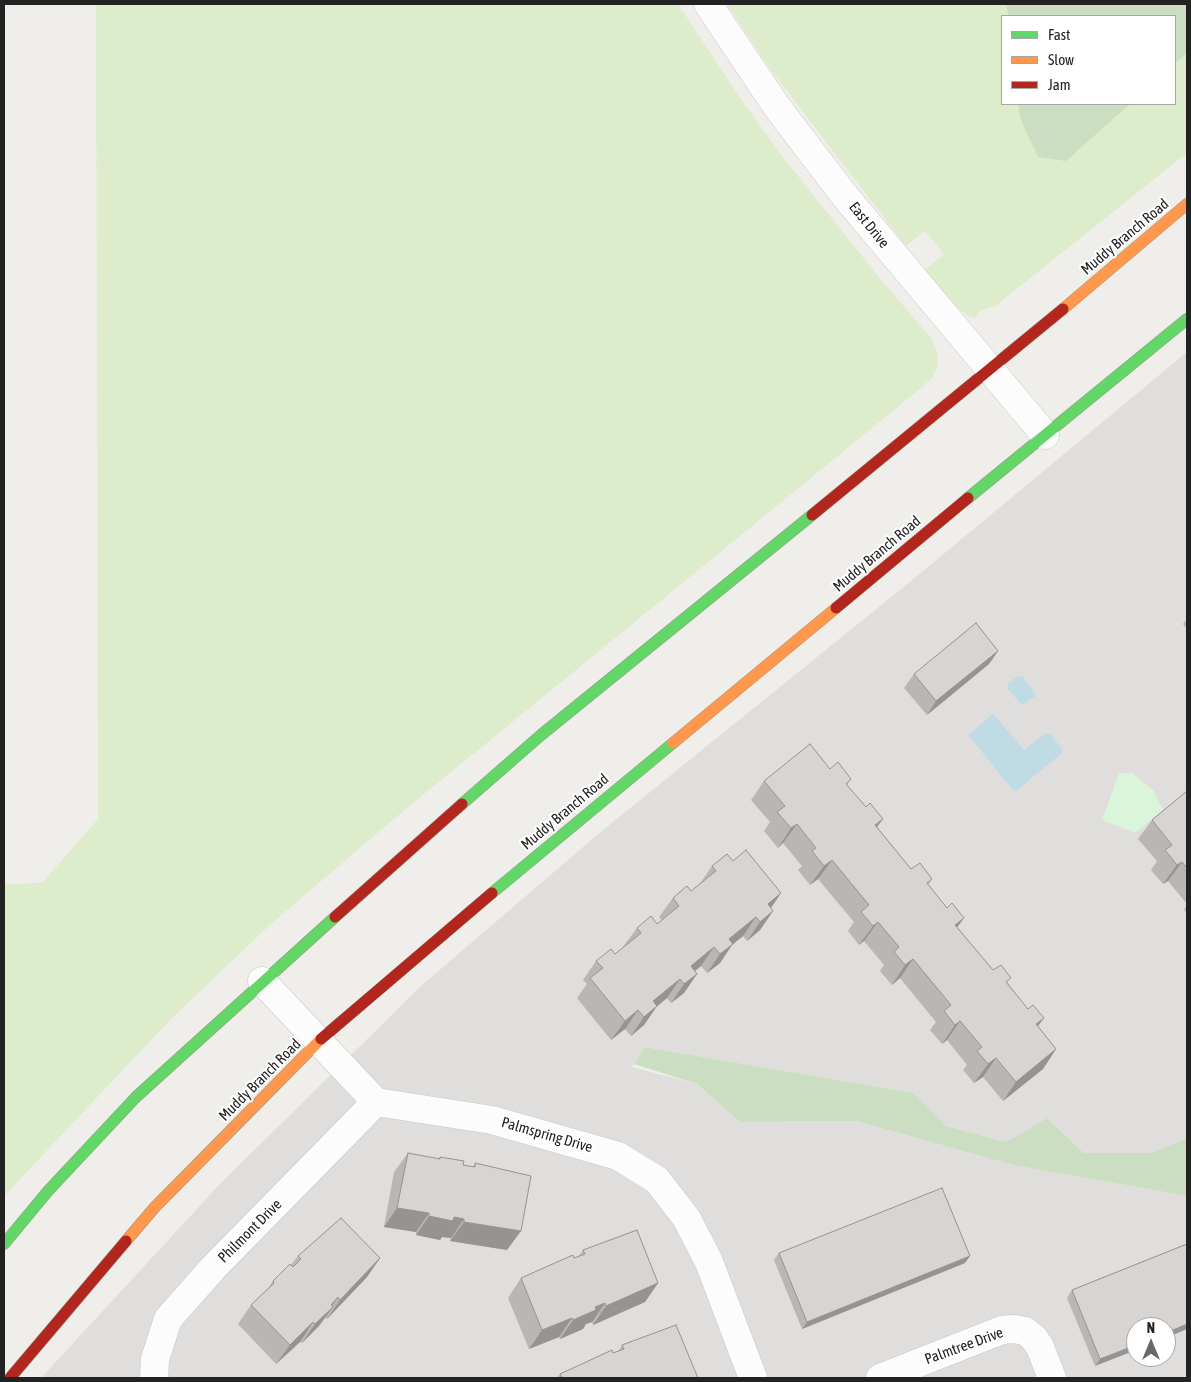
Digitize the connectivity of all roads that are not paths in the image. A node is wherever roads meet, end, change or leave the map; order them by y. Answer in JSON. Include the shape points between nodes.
{"nodes":[{"id":1,"x":708,"y":4,"type":"edge"},
{"id":2,"x":1187,"y":204,"type":"edge"},
{"id":3,"x":1187,"y":319,"type":"edge"},
{"id":4,"x":990,"y":371,"type":"junction"},
{"id":5,"x":1044,"y":435,"type":"junction"},
{"id":6,"x":262,"y":981,"type":"junction"},
{"id":7,"x":319,"y":1041,"type":"junction"},
{"id":8,"x":376,"y":1102,"type":"junction"},
{"id":9,"x":4,"y":1244,"type":"edge"},
{"id":10,"x":10,"y":1378,"type":"edge"},
{"id":11,"x":154,"y":1378,"type":"edge"},
{"id":12,"x":753,"y":1378,"type":"edge"},
{"id":13,"x":880,"y":1378,"type":"edge"},
{"id":14,"x":1052,"y":1378,"type":"edge"}],
"edges":[{"from":1,"to":4,"type":"street","name":"East Drive","via":[[777,107],[838,187]]},
{"from":2,"to":4,"type":"main road","name":"Muddy Branch Road"},
{"from":3,"to":5,"type":"main road","name":"Muddy Branch Road"},
{"from":4,"to":5,"type":"street","name":"East Drive"},
{"from":4,"to":6,"type":"main road","name":"Muddy Branch Road","via":[[542,735]]},
{"from":5,"to":7,"type":"main road","name":"Muddy Branch Road","via":[[441,935]]},
{"from":6,"to":7,"type":"street"},
{"from":6,"to":9,"type":"main road","name":"Muddy Branch Road","via":[[136,1097],[48,1191]]},
{"from":7,"to":8,"type":"street"},
{"from":7,"to":10,"type":"main road","name":"Muddy Branch Road","via":[[155,1207]]},
{"from":8,"to":11,"type":"street","name":"Philmont Drive","via":[[214,1267],[168,1319],[155,1359]]},
{"from":8,"to":12,"type":"street","name":"Palmspring Drive","via":[[492,1120],[618,1156],[657,1180],[687,1219],[709,1262]]},
{"from":13,"to":14,"type":"street","name":"Palmtree Drive","via":[[1002,1330],[1025,1331],[1037,1343]]}]}
